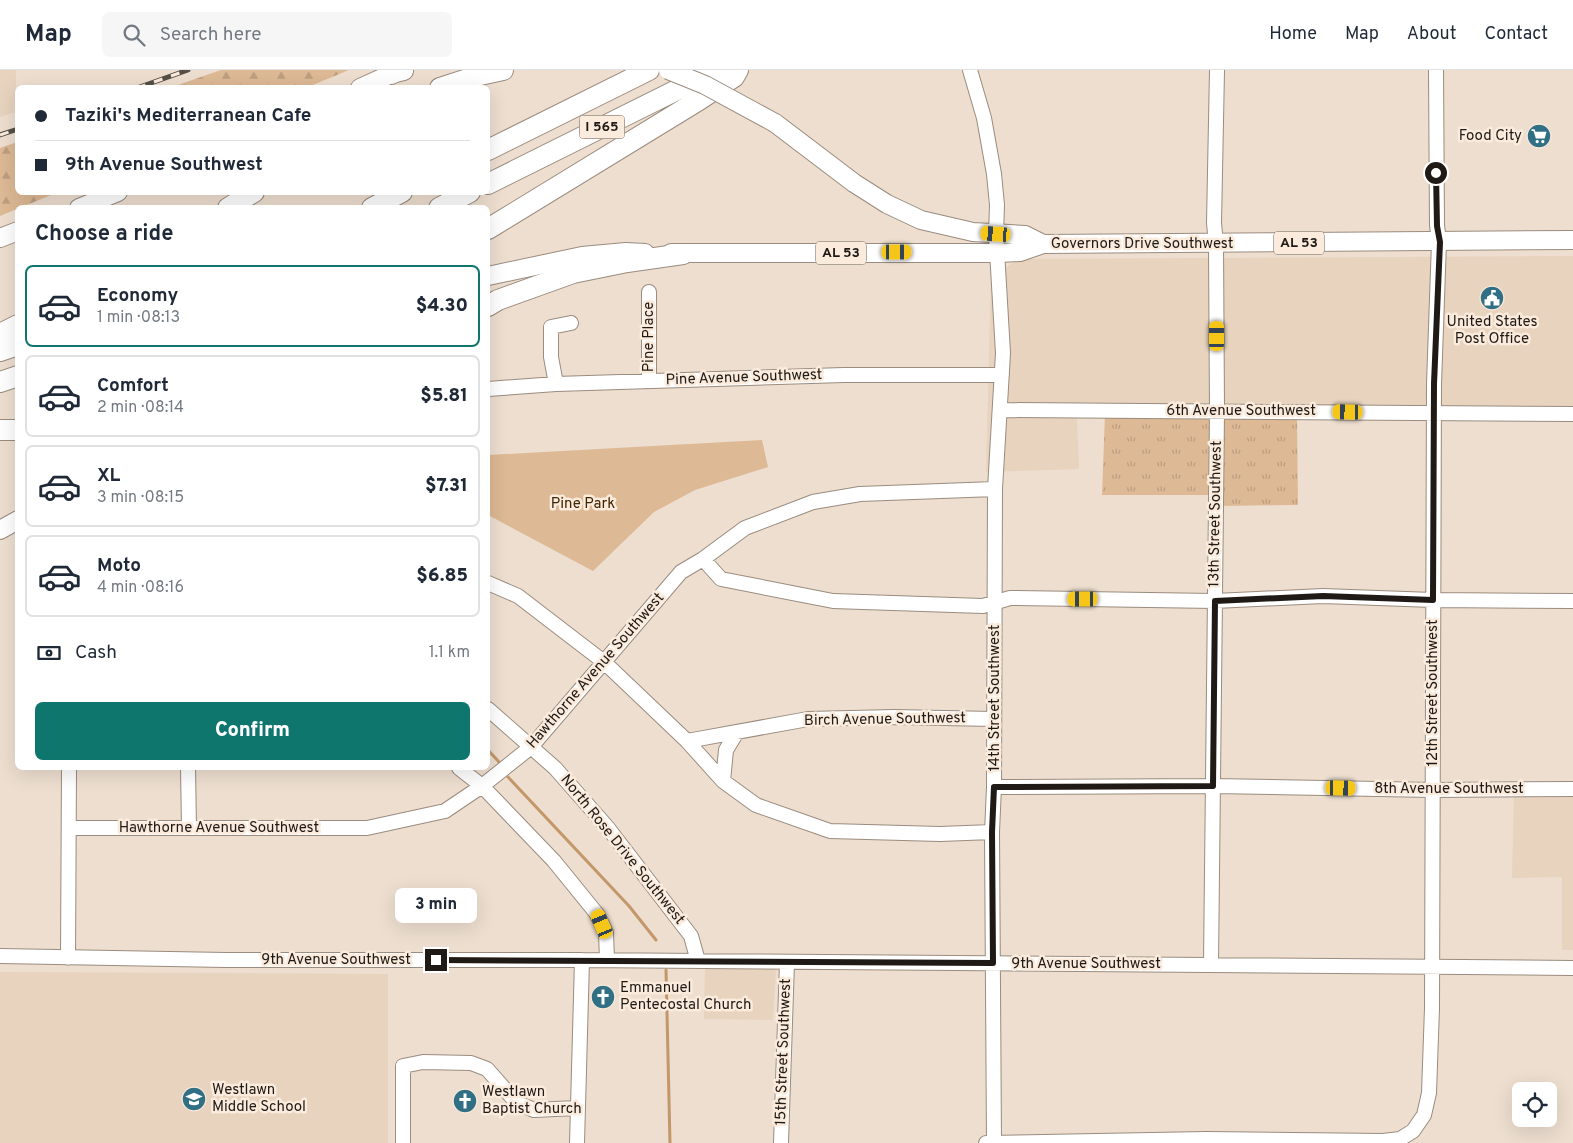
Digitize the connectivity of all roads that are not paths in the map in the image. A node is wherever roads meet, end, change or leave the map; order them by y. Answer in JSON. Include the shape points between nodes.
{"nodes":[{"id":1,"x":502,"y":70,"type":"edge"},
{"id":2,"x":650,"y":70,"type":"edge"},
{"id":3,"x":666,"y":70,"type":"edge"},
{"id":4,"x":717,"y":70,"type":"edge"},
{"id":5,"x":738,"y":70,"type":"edge"},
{"id":6,"x":970,"y":70,"type":"edge"},
{"id":7,"x":1217,"y":70,"type":"edge"},
{"id":8,"x":1436,"y":70,"type":"edge"},
{"id":9,"x":399,"y":71,"type":"edge"},
{"id":10,"x":367,"y":85,"type":"edge"},
{"id":11,"x":449,"y":85,"type":"edge"},
{"id":12,"x":490,"y":149,"type":"edge"},
{"id":13,"x":490,"y":183,"type":"edge"},
{"id":14,"x":111,"y":195,"type":"edge"},
{"id":15,"x":249,"y":195,"type":"edge"},
{"id":16,"x":396,"y":195,"type":"edge"},
{"id":17,"x":464,"y":195,"type":"edge"},
{"id":18,"x":86,"y":205,"type":"edge"},
{"id":19,"x":233,"y":205,"type":"edge"},
{"id":20,"x":378,"y":205,"type":"edge"},
{"id":21,"x":445,"y":205,"type":"edge"},
{"id":22,"x":490,"y":228,"type":"edge"},
{"id":23,"x":15,"y":232,"type":"edge"},
{"id":24,"x":996,"y":234,"type":"junction"},
{"id":25,"x":0,"y":238,"type":"edge"},
{"id":26,"x":1573,"y":240,"type":"edge"},
{"id":27,"x":1440,"y":242,"type":"junction"},
{"id":28,"x":1043,"y":244,"type":"junction"},
{"id":29,"x":1216,"y":244,"type":"junction"},
{"id":30,"x":998,"y":253,"type":"junction"},
{"id":31,"x":683,"y":254,"type":"junction"},
{"id":32,"x":490,"y":276,"type":"edge"},
{"id":33,"x":649,"y":292,"type":"dead end"},
{"id":34,"x":490,"y":305,"type":"edge"},
{"id":35,"x":571,"y":323,"type":"dead end"},
{"id":36,"x":15,"y":326,"type":"edge"},
{"id":37,"x":0,"y":334,"type":"edge"},
{"id":38,"x":15,"y":347,"type":"edge"},
{"id":39,"x":0,"y":352,"type":"edge"},
{"id":40,"x":1002,"y":375,"type":"junction"},
{"id":41,"x":15,"y":377,"type":"edge"},
{"id":42,"x":0,"y":382,"type":"edge"},
{"id":43,"x":648,"y":382,"type":"junction"},
{"id":44,"x":556,"y":384,"type":"junction"},
{"id":45,"x":490,"y":388,"type":"edge"},
{"id":46,"x":1000,"y":410,"type":"junction"},
{"id":47,"x":1217,"y":411,"type":"junction"},
{"id":48,"x":1434,"y":413,"type":"junction"},
{"id":49,"x":1573,"y":414,"type":"edge"},
{"id":50,"x":0,"y":430,"type":"edge"},
{"id":51,"x":15,"y":430,"type":"edge"},
{"id":52,"x":996,"y":489,"type":"junction"},
{"id":53,"x":15,"y":522,"type":"edge"},
{"id":54,"x":0,"y":530,"type":"edge"},
{"id":55,"x":703,"y":559,"type":"junction"},
{"id":56,"x":490,"y":583,"type":"edge"},
{"id":57,"x":1433,"y":600,"type":"junction"},
{"id":58,"x":1215,"y":601,"type":"junction"},
{"id":59,"x":1573,"y":601,"type":"edge"},
{"id":60,"x":996,"y":602,"type":"junction"},
{"id":61,"x":604,"y":662,"type":"junction"},
{"id":62,"x":490,"y":711,"type":"edge"},
{"id":63,"x":994,"y":719,"type":"junction"},
{"id":64,"x":738,"y":732,"type":"junction"},
{"id":65,"x":687,"y":741,"type":"junction"},
{"id":66,"x":531,"y":747,"type":"junction"},
{"id":67,"x":69,"y":770,"type":"edge"},
{"id":68,"x":188,"y":770,"type":"edge"},
{"id":69,"x":462,"y":770,"type":"edge"},
{"id":70,"x":723,"y":781,"type":"junction"},
{"id":71,"x":482,"y":786,"type":"junction"},
{"id":72,"x":1213,"y":786,"type":"junction"},
{"id":73,"x":994,"y":787,"type":"junction"},
{"id":74,"x":1573,"y":789,"type":"edge"},
{"id":75,"x":1433,"y":790,"type":"junction"},
{"id":76,"x":70,"y":828,"type":"junction"},
{"id":77,"x":189,"y":828,"type":"junction"},
{"id":78,"x":992,"y":832,"type":"junction"},
{"id":79,"x":0,"y":956,"type":"edge"},
{"id":80,"x":68,"y":958,"type":"junction"},
{"id":81,"x":582,"y":960,"type":"junction"},
{"id":82,"x":607,"y":960,"type":"junction"},
{"id":83,"x":698,"y":961,"type":"junction"},
{"id":84,"x":787,"y":962,"type":"junction"},
{"id":85,"x":993,"y":963,"type":"junction"},
{"id":86,"x":1211,"y":964,"type":"junction"},
{"id":87,"x":1432,"y":966,"type":"junction"},
{"id":88,"x":1573,"y":968,"type":"edge"},
{"id":89,"x":577,"y":1108,"type":"junction"},
{"id":90,"x":1208,"y":1141,"type":"edge"},
{"id":91,"x":1267,"y":1142,"type":"edge"},
{"id":92,"x":403,"y":1143,"type":"edge"},
{"id":93,"x":577,"y":1143,"type":"edge"},
{"id":94,"x":781,"y":1143,"type":"edge"},
{"id":95,"x":986,"y":1143,"type":"edge"},
{"id":96,"x":994,"y":1143,"type":"edge"}],
"edges":[{"from":1,"to":11,"type":"highway"},
{"from":2,"to":12,"type":"highway","number":"I 565"},
{"from":3,"to":24,"type":"main road","number":"AL 53","bridge":true,"via":[[705,85],[775,122],[854,183],[887,204],[921,220]]},
{"from":4,"to":13,"type":"highway","number":"I 565"},
{"from":5,"to":22,"type":"highway","via":[[734,77],[706,95]]},
{"from":6,"to":24,"type":"street","name":"14th Street Southwest","via":[[992,159],[997,205]]},
{"from":7,"to":29,"type":"street","name":"13th Street Southwest"},
{"from":8,"to":27,"type":"street","name":"12th Street Southwest","via":[[1437,226]]},
{"from":9,"to":10,"type":"main road"},
{"from":14,"to":18,"type":"main road"},
{"from":15,"to":19,"type":"highway"},
{"from":16,"to":20,"type":"highway"},
{"from":17,"to":21,"type":"highway"},
{"from":23,"to":25,"type":"main road"},
{"from":24,"to":28,"type":"main road","number":"AL 53","via":[[1025,235]]},
{"from":24,"to":30,"type":"street","name":"14th Street Southwest"},
{"from":26,"to":27,"type":"main road","name":"Governors Drive Southwest","number":"AL 53"},
{"from":27,"to":29,"type":"main road","name":"Governors Drive Southwest","number":"AL 53"},
{"from":27,"to":48,"type":"street","name":"12th Street Southwest"},
{"from":28,"to":29,"type":"main road","name":"Governors Drive Southwest","number":"AL 53"},
{"from":28,"to":30,"type":"main road","name":"Governors Drive Southwest","number":"AL 53","via":[[1020,252]]},
{"from":29,"to":47,"type":"street","name":"13th Street Southwest"},
{"from":30,"to":31,"type":"main road","name":"Governors Drive Southwest","number":"AL 53"},
{"from":30,"to":40,"type":"street","name":"14th Street Southwest"},
{"from":31,"to":32,"type":"main road","number":"AL 53","via":[[626,252],[582,256]]},
{"from":31,"to":34,"type":"highway","via":[[573,273]]},
{"from":33,"to":43,"type":"street","name":"Pine Place"},
{"from":35,"to":44,"type":"street","via":[[550,328]]},
{"from":36,"to":37,"type":"highway"},
{"from":38,"to":39,"type":"highway"},
{"from":40,"to":43,"type":"street","name":"Pine Avenue Southwest","via":[[844,375]]},
{"from":40,"to":46,"type":"street","name":"14th Street Southwest"},
{"from":41,"to":42,"type":"highway"},
{"from":43,"to":44,"type":"street","name":"Pine Avenue Southwest"},
{"from":44,"to":45,"type":"street","name":"Pine Avenue Southwest"},
{"from":46,"to":47,"type":"street","name":"6th Avenue Southwest"},
{"from":46,"to":52,"type":"street","name":"14th Street Southwest"},
{"from":47,"to":48,"type":"street","name":"6th Avenue Southwest"},
{"from":47,"to":58,"type":"street","name":"13th Street Southwest"},
{"from":48,"to":49,"type":"street","name":"6th Avenue Southwest"},
{"from":48,"to":57,"type":"street","name":"12th Street Southwest"},
{"from":50,"to":51,"type":"highway"},
{"from":52,"to":55,"type":"street","name":"Hawthorne Avenue Southwest","via":[[860,494],[812,502],[745,528]]},
{"from":52,"to":60,"type":"street","name":"14th Street Southwest"},
{"from":53,"to":54,"type":"main road"},
{"from":55,"to":60,"type":"street","via":[[721,578],[833,601],[983,606]]},
{"from":55,"to":61,"type":"street","name":"Hawthorne Avenue Southwest","via":[[681,572]]},
{"from":56,"to":61,"type":"street","via":[[518,596]]},
{"from":57,"to":58,"type":"street","via":[[1323,596]]},
{"from":57,"to":59,"type":"street"},
{"from":57,"to":75,"type":"street","name":"12th Street Southwest"},
{"from":58,"to":60,"type":"street","via":[[1010,598]]},
{"from":58,"to":72,"type":"street","name":"13th Street Southwest"},
{"from":60,"to":63,"type":"street","name":"14th Street Southwest"},
{"from":61,"to":65,"type":"street"},
{"from":61,"to":66,"type":"street","name":"Hawthorne Avenue Southwest"},
{"from":62,"to":66,"type":"street","name":"North Rose Drive Southwest"},
{"from":63,"to":64,"type":"street","name":"Birch Avenue Southwest","via":[[808,719]]},
{"from":63,"to":73,"type":"street","name":"14th Street Southwest"},
{"from":64,"to":65,"type":"street","name":"Birch Avenue Southwest"},
{"from":64,"to":70,"type":"street","via":[[726,750]]},
{"from":65,"to":70,"type":"street"},
{"from":66,"to":71,"type":"street","name":"Hawthorne Avenue Southwest"},
{"from":66,"to":83,"type":"street","name":"North Rose Drive Southwest","via":[[555,768],[608,828],[691,936]]},
{"from":67,"to":76,"type":"street"},
{"from":68,"to":77,"type":"street"},
{"from":69,"to":71,"type":"street"},
{"from":70,"to":78,"type":"street","via":[[756,805],[830,831]]},
{"from":71,"to":77,"type":"street","name":"Hawthorne Avenue Southwest","via":[[445,811],[366,828]]},
{"from":71,"to":82,"type":"street","via":[[554,861],[598,914],[606,933]]},
{"from":72,"to":73,"type":"street","name":"8th Avenue Southwest"},
{"from":72,"to":75,"type":"street","name":"8th Avenue Southwest"},
{"from":72,"to":86,"type":"street","name":"13th Street Southwest"},
{"from":73,"to":78,"type":"street","name":"14th Street Southwest"},
{"from":74,"to":75,"type":"street","name":"8th Avenue Southwest"},
{"from":75,"to":87,"type":"street","name":"12th Street Southwest"},
{"from":76,"to":77,"type":"street","name":"Hawthorne Avenue Southwest"},
{"from":76,"to":80,"type":"street"},
{"from":78,"to":85,"type":"street","name":"14th Street Southwest"},
{"from":79,"to":80,"type":"street","name":"9th Avenue Southwest"},
{"from":80,"to":81,"type":"street","name":"9th Avenue Southwest"},
{"from":81,"to":82,"type":"street","name":"9th Avenue Southwest"},
{"from":81,"to":89,"type":"street"},
{"from":82,"to":83,"type":"street","name":"9th Avenue Southwest"},
{"from":83,"to":84,"type":"street","name":"9th Avenue Southwest"},
{"from":84,"to":85,"type":"street","name":"9th Avenue Southwest"},
{"from":84,"to":94,"type":"street","name":"15th Street Southwest"},
{"from":85,"to":86,"type":"street","name":"9th Avenue Southwest"},
{"from":85,"to":96,"type":"street","name":"14th Street Southwest"},
{"from":86,"to":87,"type":"street","name":"9th Avenue Southwest"},
{"from":87,"to":88,"type":"street","name":"9th Avenue Southwest"},
{"from":87,"to":91,"type":"street","name":"12th Street Southwest","via":[[1430,1094],[1424,1115],[1413,1131],[1400,1139],[1383,1141]]},
{"from":89,"to":92,"type":"street","via":[[534,1110],[518,1103],[487,1069],[472,1063],[423,1062],[403,1066]]},
{"from":89,"to":93,"type":"street"},
{"from":90,"to":91,"type":"street","name":"12th Street Southwest"},
{"from":90,"to":96,"type":"street","name":"12th Street Southwest"},
{"from":95,"to":96,"type":"street","name":"12th Street Southwest"}]}
